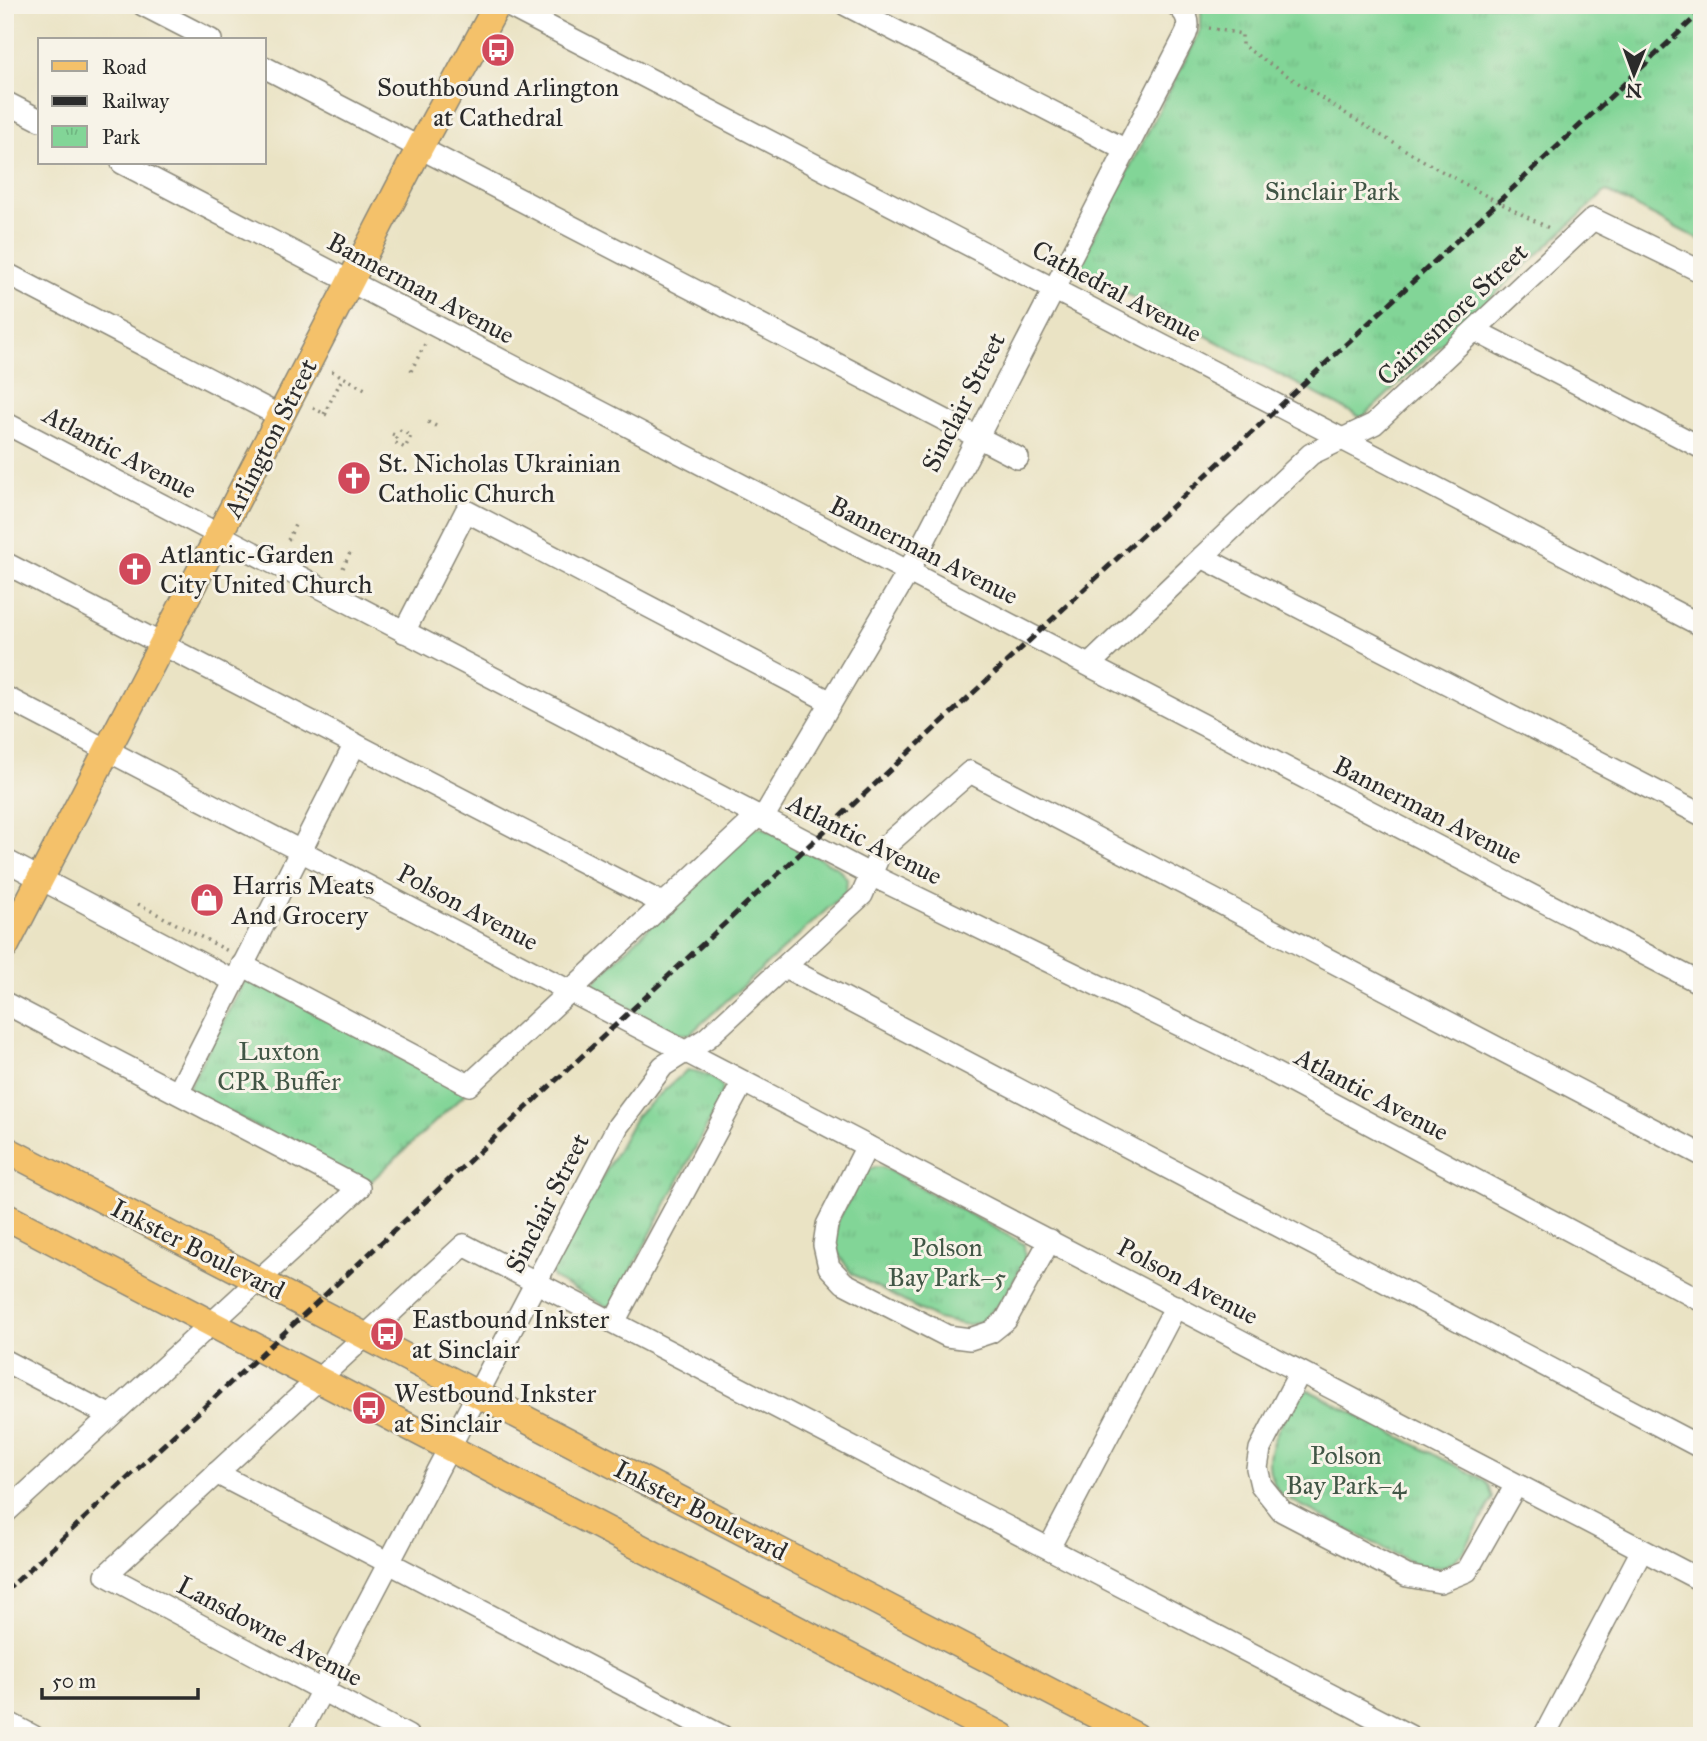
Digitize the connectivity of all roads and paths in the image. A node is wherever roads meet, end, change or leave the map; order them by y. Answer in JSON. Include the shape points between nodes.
{"nodes":[{"id":1,"x":143,"y":5,"type":"edge"},
{"id":2,"x":497,"y":5,"type":"edge"},
{"id":3,"x":507,"y":5,"type":"edge"},
{"id":4,"x":846,"y":5,"type":"edge"},
{"id":5,"x":1181,"y":12,"type":"edge"},
{"id":6,"x":207,"y":38,"type":"edge"},
{"id":7,"x":266,"y":68,"type":"edge"},
{"id":8,"x":5,"y":102,"type":"edge"},
{"id":9,"x":38,"y":119,"type":"edge"},
{"id":10,"x":420,"y":147,"type":"junction"},
{"id":11,"x":1126,"y":150,"type":"junction"},
{"id":12,"x":124,"y":164,"type":"edge"},
{"id":13,"x":1572,"y":239,"type":"junction"},
{"id":14,"x":1702,"y":272,"type":"edge"},
{"id":15,"x":5,"y":273,"type":"edge"},
{"id":16,"x":351,"y":283,"type":"junction"},
{"id":17,"x":1053,"y":289,"type":"junction"},
{"id":18,"x":1476,"y":331,"type":"junction"},
{"id":19,"x":413,"y":366,"type":"dead end"},
{"id":20,"x":332,"y":371,"type":"dead end"},
{"id":21,"x":411,"y":371,"type":"dead end"},
{"id":22,"x":343,"y":377,"type":"junction"},
{"id":23,"x":365,"y":389,"type":"dead end"},
{"id":24,"x":313,"y":408,"type":"dead end"},
{"id":25,"x":280,"y":416,"type":"junction"},
{"id":26,"x":428,"y":422,"type":"dead end"},
{"id":27,"x":5,"y":423,"type":"edge"},
{"id":28,"x":438,"y":427,"type":"dead end"},
{"id":29,"x":398,"y":429,"type":"dead end"},
{"id":30,"x":392,"y":434,"type":"dead end"},
{"id":31,"x":978,"y":435,"type":"junction"},
{"id":32,"x":1341,"y":439,"type":"junction"},
{"id":33,"x":1702,"y":449,"type":"edge"},
{"id":34,"x":1018,"y":458,"type":"dead end"},
{"id":35,"x":295,"y":525,"type":"dead end"},
{"id":36,"x":220,"y":536,"type":"junction"},
{"id":37,"x":288,"y":540,"type":"dead end"},
{"id":38,"x":350,"y":553,"type":"dead end"},
{"id":39,"x":1202,"y":557,"type":"junction"},
{"id":40,"x":5,"y":564,"type":"edge"},
{"id":41,"x":342,"y":568,"type":"dead end"},
{"id":42,"x":906,"y":574,"type":"junction"},
{"id":43,"x":1702,"y":626,"type":"edge"},
{"id":44,"x":404,"y":632,"type":"junction"},
{"id":45,"x":163,"y":645,"type":"junction"},
{"id":46,"x":1089,"y":665,"type":"junction"},
{"id":47,"x":5,"y":697,"type":"edge"},
{"id":48,"x":831,"y":702,"type":"junction"},
{"id":49,"x":355,"y":744,"type":"junction"},
{"id":50,"x":108,"y":750,"type":"junction"},
{"id":51,"x":1702,"y":816,"type":"edge"},
{"id":52,"x":761,"y":817,"type":"junction"},
{"id":53,"x":300,"y":851,"type":"junction"},
{"id":54,"x":5,"y":860,"type":"edge"},
{"id":55,"x":871,"y":874,"type":"junction"},
{"id":56,"x":42,"y":878,"type":"junction"},
{"id":57,"x":664,"y":904,"type":"junction"},
{"id":58,"x":5,"y":947,"type":"edge"},
{"id":59,"x":785,"y":967,"type":"junction"},
{"id":60,"x":238,"y":973,"type":"junction"},
{"id":61,"x":1702,"y":984,"type":"edge"},
{"id":62,"x":570,"y":991,"type":"junction"},
{"id":63,"x":5,"y":1003,"type":"edge"},
{"id":64,"x":687,"y":1054,"type":"junction"},
{"id":65,"x":743,"y":1083,"type":"junction"},
{"id":66,"x":178,"y":1093,"type":"junction"},
{"id":67,"x":867,"y":1146,"type":"junction"},
{"id":68,"x":5,"y":1149,"type":"edge"},
{"id":69,"x":1702,"y":1155,"type":"edge"},
{"id":70,"x":5,"y":1216,"type":"edge"},
{"id":71,"x":1050,"y":1240,"type":"junction"},
{"id":72,"x":256,"y":1279,"type":"junction"},
{"id":73,"x":537,"y":1282,"type":"junction"},
{"id":74,"x":1702,"y":1301,"type":"edge"},
{"id":75,"x":1176,"y":1307,"type":"junction"},
{"id":76,"x":614,"y":1322,"type":"junction"},
{"id":77,"x":208,"y":1324,"type":"junction"},
{"id":78,"x":364,"y":1334,"type":"junction"},
{"id":79,"x":5,"y":1361,"type":"edge"},
{"id":80,"x":1300,"y":1373,"type":"junction"},
{"id":81,"x":317,"y":1378,"type":"junction"},
{"id":82,"x":477,"y":1394,"type":"junction"},
{"id":83,"x":109,"y":1415,"type":"junction"},
{"id":84,"x":448,"y":1447,"type":"junction"},
{"id":85,"x":1702,"y":1448,"type":"edge"},
{"id":86,"x":216,"y":1473,"type":"junction"},
{"id":87,"x":1516,"y":1485,"type":"junction"},
{"id":88,"x":5,"y":1513,"type":"edge"},
{"id":89,"x":1049,"y":1548,"type":"junction"},
{"id":90,"x":1642,"y":1550,"type":"junction"},
{"id":91,"x":388,"y":1562,"type":"junction"},
{"id":92,"x":1702,"y":1581,"type":"edge"},
{"id":93,"x":322,"y":1690,"type":"junction"},
{"id":94,"x":5,"y":1721,"type":"edge"},
{"id":95,"x":33,"y":1736,"type":"edge"},
{"id":96,"x":298,"y":1736,"type":"edge"},
{"id":97,"x":408,"y":1736,"type":"edge"},
{"id":98,"x":723,"y":1736,"type":"edge"},
{"id":99,"x":1002,"y":1736,"type":"edge"},
{"id":100,"x":1136,"y":1736,"type":"edge"},
{"id":101,"x":1409,"y":1736,"type":"edge"},
{"id":102,"x":1544,"y":1736,"type":"edge"}],
"edges":[{"from":1,"to":6,"type":"street"},
{"from":2,"to":10,"type":"main road","name":"Arlington Street"},
{"from":3,"to":17,"type":"street","name":"Cathedral Avenue"},
{"from":4,"to":11,"type":"street"},
{"from":5,"to":11,"type":"street","name":"Sinclair Street"},
{"from":5,"to":13,"type":"path","via":[[1242,34],[1242,45],[1378,135]]},
{"from":7,"to":10,"type":"street"},
{"from":8,"to":9,"type":"street"},
{"from":10,"to":16,"type":"main road","name":"Arlington Street"},
{"from":10,"to":31,"type":"street"},
{"from":11,"to":17,"type":"street","name":"Sinclair Street"},
{"from":12,"to":16,"type":"street","name":"Bannerman Avenue"},
{"from":13,"to":14,"type":"street","name":"Cairnsmore Street","via":[[1593,219]]},
{"from":13,"to":18,"type":"street","name":"Cairnsmore Street"},
{"from":15,"to":25,"type":"street"},
{"from":16,"to":25,"type":"main road","name":"Arlington Street"},
{"from":16,"to":42,"type":"street","name":"Bannerman Avenue"},
{"from":17,"to":31,"type":"street","name":"Sinclair Street"},
{"from":17,"to":32,"type":"street","name":"Cathedral Avenue"},
{"from":18,"to":32,"type":"street","name":"Cairnsmore Street","via":[[1374,424]]},
{"from":18,"to":33,"type":"street"},
{"from":19,"to":21,"type":"path"},
{"from":20,"to":22,"type":"path"},
{"from":22,"to":23,"type":"path"},
{"from":22,"to":24,"type":"path","via":[[325,414]]},
{"from":25,"to":36,"type":"main road","name":"Arlington Street"},
{"from":26,"to":28,"type":"path"},
{"from":27,"to":36,"type":"street","name":"Atlantic Avenue"},
{"from":29,"to":30,"type":"path","via":[[411,436],[405,448],[394,442],[397,436]]},
{"from":31,"to":34,"type":"street"},
{"from":31,"to":42,"type":"street","name":"Sinclair Street"},
{"from":32,"to":39,"type":"street","name":"Cairnsmore Street","via":[[1311,454]]},
{"from":32,"to":43,"type":"street","name":"Cathedral Avenue"},
{"from":35,"to":37,"type":"path"},
{"from":36,"to":44,"type":"street","name":"Atlantic Avenue"},
{"from":36,"to":45,"type":"main road","name":"Arlington Street"},
{"from":38,"to":41,"type":"path"},
{"from":39,"to":46,"type":"street","name":"Cairnsmore Street"},
{"from":39,"to":51,"type":"street"},
{"from":40,"to":45,"type":"street"},
{"from":42,"to":46,"type":"street","name":"Bannerman Avenue"},
{"from":42,"to":48,"type":"street","name":"Sinclair Street"},
{"from":44,"to":48,"type":"street","via":[[466,511]]},
{"from":44,"to":52,"type":"street","name":"Atlantic Avenue"},
{"from":45,"to":49,"type":"street"},
{"from":45,"to":50,"type":"main road","name":"Arlington Street"},
{"from":46,"to":61,"type":"street","name":"Bannerman Avenue"},
{"from":47,"to":50,"type":"street","name":"Polson Avenue"},
{"from":48,"to":52,"type":"street","name":"Sinclair Street"},
{"from":49,"to":53,"type":"street"},
{"from":49,"to":57,"type":"street"},
{"from":50,"to":53,"type":"street","name":"Polson Avenue"},
{"from":50,"to":56,"type":"main road","name":"Arlington Street"},
{"from":52,"to":55,"type":"street","name":"Atlantic Avenue"},
{"from":52,"to":57,"type":"street","name":"Sinclair Street"},
{"from":53,"to":60,"type":"street"},
{"from":53,"to":62,"type":"street","name":"Polson Avenue"},
{"from":54,"to":56,"type":"street"},
{"from":55,"to":59,"type":"street","name":"Sinclair Street","via":[[862,895]]},
{"from":55,"to":69,"type":"street","name":"Sinclair Street","via":[[882,849],[970,772]]},
{"from":55,"to":74,"type":"street","name":"Atlantic Avenue","via":[[1235,1052]]},
{"from":56,"to":58,"type":"main road","name":"Arlington Street"},
{"from":56,"to":60,"type":"street"},
{"from":57,"to":62,"type":"street","name":"Sinclair Street"},
{"from":59,"to":64,"type":"street","name":"Sinclair Street"},
{"from":59,"to":85,"type":"street"},
{"from":60,"to":62,"type":"street","name":"Sinclair Street","via":[[469,1085]]},
{"from":60,"to":66,"type":"street"},
{"from":62,"to":64,"type":"street","name":"Polson Avenue"},
{"from":63,"to":66,"type":"street"},
{"from":64,"to":65,"type":"street","name":"Polson Avenue"},
{"from":64,"to":73,"type":"street","name":"Sinclair Street","via":[[663,1066],[618,1126]]},
{"from":65,"to":67,"type":"street","name":"Polson Avenue"},
{"from":65,"to":76,"type":"street"},
{"from":66,"to":72,"type":"street","via":[[359,1188]]},
{"from":67,"to":71,"type":"street","name":"Polson Avenue"},
{"from":67,"to":71,"type":"street","via":[[827,1225],[824,1245],[829,1267],[844,1283],[947,1336],[970,1339],[991,1332],[1006,1320]]},
{"from":68,"to":72,"type":"main road","name":"Inkster Boulevard"},
{"from":70,"to":77,"type":"main road"},
{"from":71,"to":75,"type":"street","name":"Polson Avenue"},
{"from":72,"to":77,"type":"street"},
{"from":72,"to":78,"type":"main road","name":"Inkster Boulevard"},
{"from":73,"to":76,"type":"street"},
{"from":73,"to":78,"type":"street","via":[[464,1245]]},
{"from":73,"to":82,"type":"street","name":"Sinclair Street"},
{"from":75,"to":80,"type":"street","name":"Polson Avenue"},
{"from":75,"to":89,"type":"street"},
{"from":76,"to":89,"type":"street"},
{"from":77,"to":81,"type":"main road"},
{"from":77,"to":83,"type":"street"},
{"from":78,"to":81,"type":"street"},
{"from":78,"to":82,"type":"main road","name":"Inkster Boulevard"},
{"from":79,"to":83,"type":"street"},
{"from":80,"to":87,"type":"street","name":"Polson Avenue"},
{"from":80,"to":87,"type":"street","via":[[1260,1449],[1257,1468],[1261,1485],[1282,1511],[1361,1552],[1417,1580],[1440,1582],[1460,1576],[1475,1561]]},
{"from":81,"to":84,"type":"main road"},
{"from":81,"to":86,"type":"street"},
{"from":82,"to":84,"type":"street","name":"Sinclair Street"},
{"from":82,"to":100,"type":"main road","name":"Inkster Boulevard"},
{"from":83,"to":88,"type":"street"},
{"from":84,"to":91,"type":"street","name":"Sinclair Street"},
{"from":84,"to":99,"type":"main road"},
{"from":86,"to":91,"type":"street"},
{"from":86,"to":93,"type":"street","name":"Lansdowne Avenue","via":[[106,1575]]},
{"from":87,"to":90,"type":"street","name":"Polson Avenue"},
{"from":89,"to":101,"type":"street"},
{"from":90,"to":92,"type":"street","name":"Polson Avenue"},
{"from":90,"to":102,"type":"street"},
{"from":91,"to":93,"type":"street","name":"Sinclair Street"},
{"from":91,"to":98,"type":"street"},
{"from":93,"to":96,"type":"street","name":"Sinclair Street"},
{"from":93,"to":97,"type":"street","name":"Lansdowne Avenue"},
{"from":94,"to":95,"type":"street"}]}
